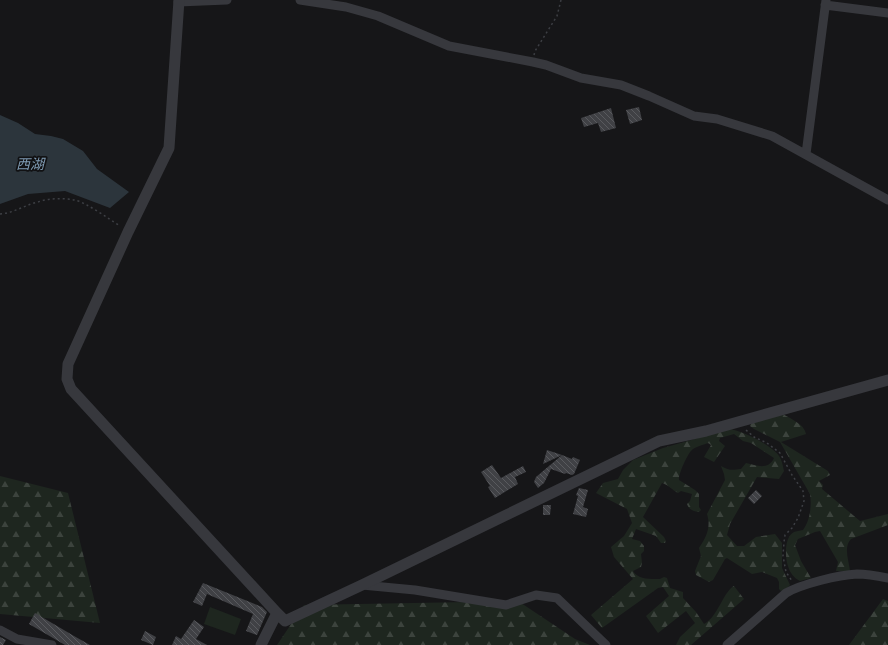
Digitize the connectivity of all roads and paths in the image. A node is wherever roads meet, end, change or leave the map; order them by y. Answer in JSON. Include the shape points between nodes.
{"nodes":[{"id":1,"x":227,"y":0,"type":"edge"},
{"id":2,"x":300,"y":0,"type":"edge"},
{"id":3,"x":561,"y":0,"type":"edge"},
{"id":4,"x":178,"y":1,"type":"edge"},
{"id":5,"x":826,"y":3,"type":"edge"},
{"id":6,"x":888,"y":13,"type":"edge"},
{"id":7,"x":533,"y":62,"type":"junction"},
{"id":8,"x":806,"y":154,"type":"junction"},
{"id":9,"x":888,"y":200,"type":"edge"},
{"id":10,"x":0,"y":214,"type":"edge"},
{"id":11,"x":128,"y":232,"type":"junction"},
{"id":12,"x":888,"y":380,"type":"edge"},
{"id":13,"x":740,"y":421,"type":"junction"},
{"id":14,"x":888,"y":578,"type":"edge"},
{"id":15,"x":362,"y":585,"type":"junction"},
{"id":16,"x":797,"y":587,"type":"junction"},
{"id":17,"x":277,"y":613,"type":"junction"},
{"id":18,"x":0,"y":630,"type":"edge"},
{"id":19,"x":15,"y":642,"type":"edge"},
{"id":20,"x":52,"y":645,"type":"edge"},
{"id":21,"x":261,"y":645,"type":"edge"},
{"id":22,"x":606,"y":645,"type":"edge"},
{"id":23,"x":727,"y":645,"type":"edge"}],
"edges":[{"from":1,"to":4,"type":"street"},
{"from":2,"to":7,"type":"street","via":[[346,7],[378,16],[449,46]]},
{"from":3,"to":7,"type":"path","via":[[557,16],[535,51]]},
{"from":4,"to":11,"type":"street","via":[[169,148]]},
{"from":5,"to":6,"type":"street"},
{"from":5,"to":8,"type":"street"},
{"from":7,"to":8,"type":"street","via":[[581,78],[621,85],[694,116],[772,136]]},
{"from":8,"to":9,"type":"street"},
{"from":10,"to":11,"type":"path","via":[[52,199],[75,200]]},
{"from":11,"to":17,"type":"street","via":[[68,364],[67,379],[71,389]]},
{"from":12,"to":13,"type":"street"},
{"from":13,"to":15,"type":"street","via":[[659,441]]},
{"from":13,"to":16,"type":"path","via":[[746,431],[780,453],[804,491],[804,501],[798,518],[784,542],[786,572]]},
{"from":14,"to":16,"type":"street","via":[[857,574]]},
{"from":15,"to":17,"type":"street","via":[[285,621]]},
{"from":15,"to":22,"type":"street","via":[[415,590],[506,605],[536,595],[557,598]]},
{"from":16,"to":23,"type":"street","via":[[786,593]]},
{"from":17,"to":21,"type":"street"},
{"from":18,"to":19,"type":"street"},
{"from":19,"to":20,"type":"street"}]}
